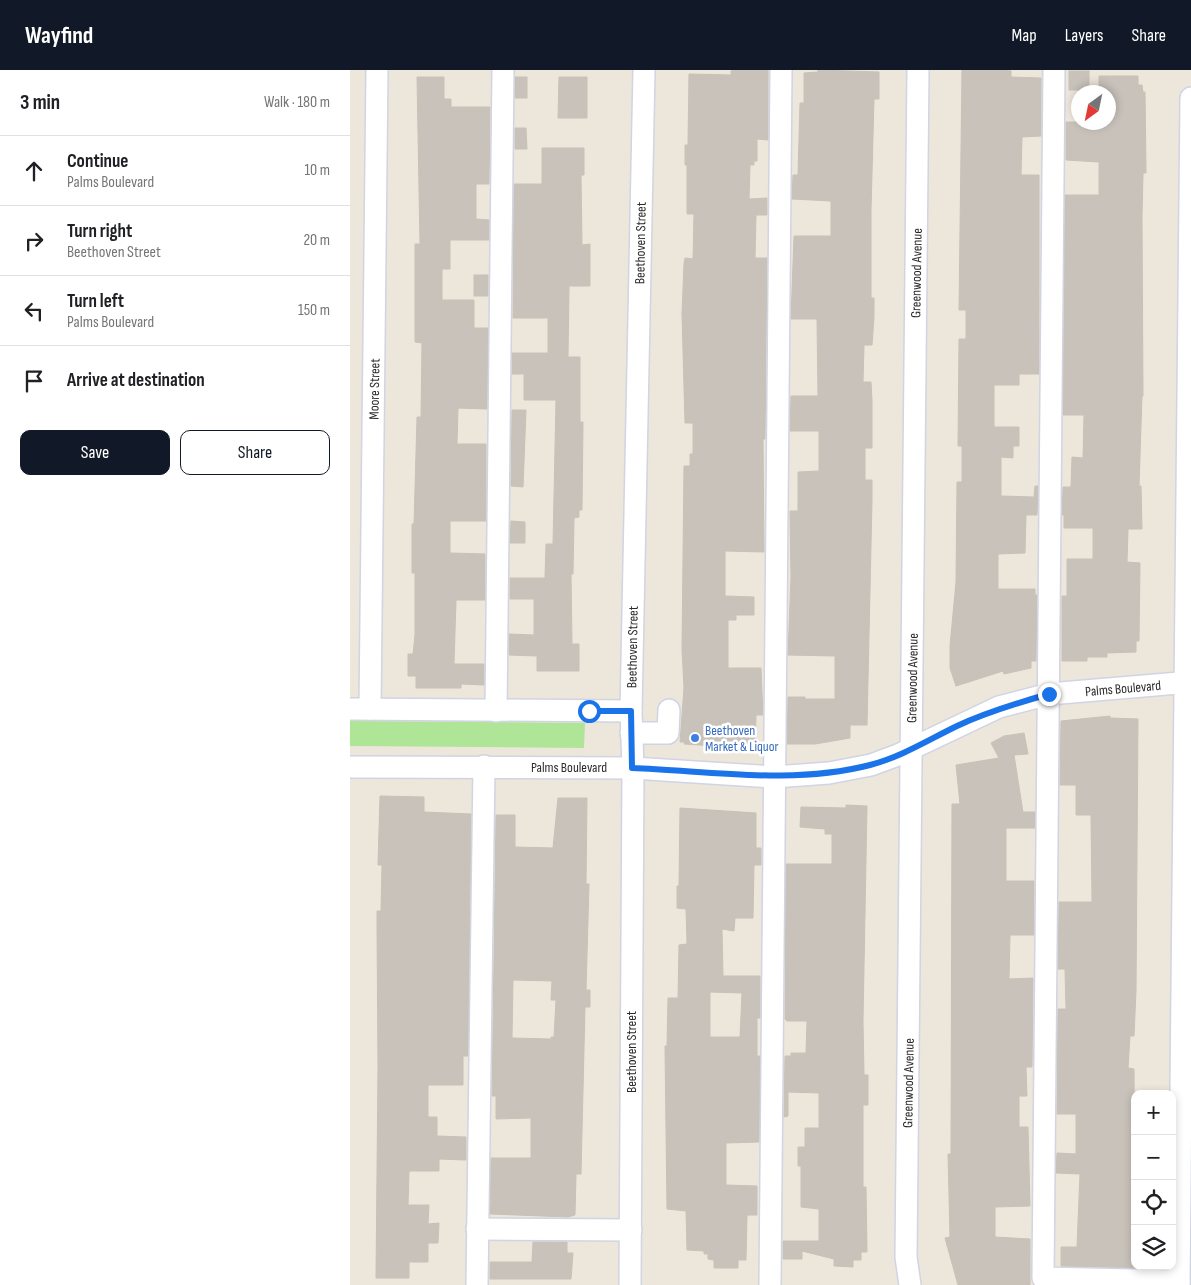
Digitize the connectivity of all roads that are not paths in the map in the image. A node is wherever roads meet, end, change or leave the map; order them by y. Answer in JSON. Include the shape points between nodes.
{"nodes":[{"id":1,"x":378,"y":70,"type":"edge"},
{"id":2,"x":503,"y":70,"type":"edge"},
{"id":3,"x":644,"y":70,"type":"edge"},
{"id":4,"x":781,"y":70,"type":"edge"},
{"id":5,"x":918,"y":70,"type":"edge"},
{"id":6,"x":1054,"y":70,"type":"edge"},
{"id":7,"x":1191,"y":98,"type":"edge"},
{"id":8,"x":1188,"y":682,"type":"edge"},
{"id":9,"x":1049,"y":694,"type":"junction"},
{"id":10,"x":360,"y":709,"type":"edge"},
{"id":11,"x":669,"y":710,"type":"dead end"},
{"id":12,"x":496,"y":711,"type":"junction"},
{"id":13,"x":631,"y":711,"type":"junction"},
{"id":14,"x":631,"y":733,"type":"junction"},
{"id":15,"x":912,"y":750,"type":"junction"},
{"id":16,"x":484,"y":766,"type":"junction"},
{"id":17,"x":350,"y":767,"type":"edge"},
{"id":18,"x":632,"y":768,"type":"junction"},
{"id":19,"x":774,"y":777,"type":"junction"},
{"id":20,"x":477,"y":1229,"type":"junction"},
{"id":21,"x":631,"y":1230,"type":"junction"},
{"id":22,"x":1179,"y":1283,"type":"edge"},
{"id":23,"x":477,"y":1285,"type":"edge"},
{"id":24,"x":630,"y":1285,"type":"edge"},
{"id":25,"x":770,"y":1285,"type":"edge"},
{"id":26,"x":910,"y":1285,"type":"edge"}],
"edges":[{"from":1,"to":10,"type":"street","name":"Moore Street"},
{"from":2,"to":12,"type":"street"},
{"from":3,"to":13,"type":"street","name":"Beethoven Street"},
{"from":4,"to":19,"type":"street"},
{"from":5,"to":15,"type":"street","name":"Greenwood Avenue"},
{"from":6,"to":9,"type":"street"},
{"from":7,"to":8,"type":"street"},
{"from":8,"to":9,"type":"street","name":"Palms Boulevard"},
{"from":8,"to":22,"type":"street"},
{"from":9,"to":15,"type":"street","name":"Palms Boulevard","via":[[999,707]]},
{"from":9,"to":22,"type":"street","via":[[1043,1278]]},
{"from":10,"to":12,"type":"street"},
{"from":11,"to":14,"type":"street","via":[[668,733]]},
{"from":12,"to":13,"type":"street"},
{"from":13,"to":14,"type":"street","name":"Beethoven Street"},
{"from":14,"to":18,"type":"street","name":"Beethoven Street"},
{"from":15,"to":19,"type":"street","name":"Palms Boulevard","via":[[862,767]]},
{"from":15,"to":26,"type":"street","name":"Greenwood Avenue","via":[[906,1257]]},
{"from":16,"to":17,"type":"street","name":"Palms Boulevard"},
{"from":16,"to":18,"type":"street","name":"Palms Boulevard"},
{"from":16,"to":20,"type":"street"},
{"from":18,"to":19,"type":"street","name":"Palms Boulevard"},
{"from":18,"to":21,"type":"street","name":"Beethoven Street"},
{"from":19,"to":25,"type":"street"},
{"from":20,"to":21,"type":"street"},
{"from":20,"to":23,"type":"street"},
{"from":21,"to":24,"type":"street","name":"Beethoven Street"}]}
